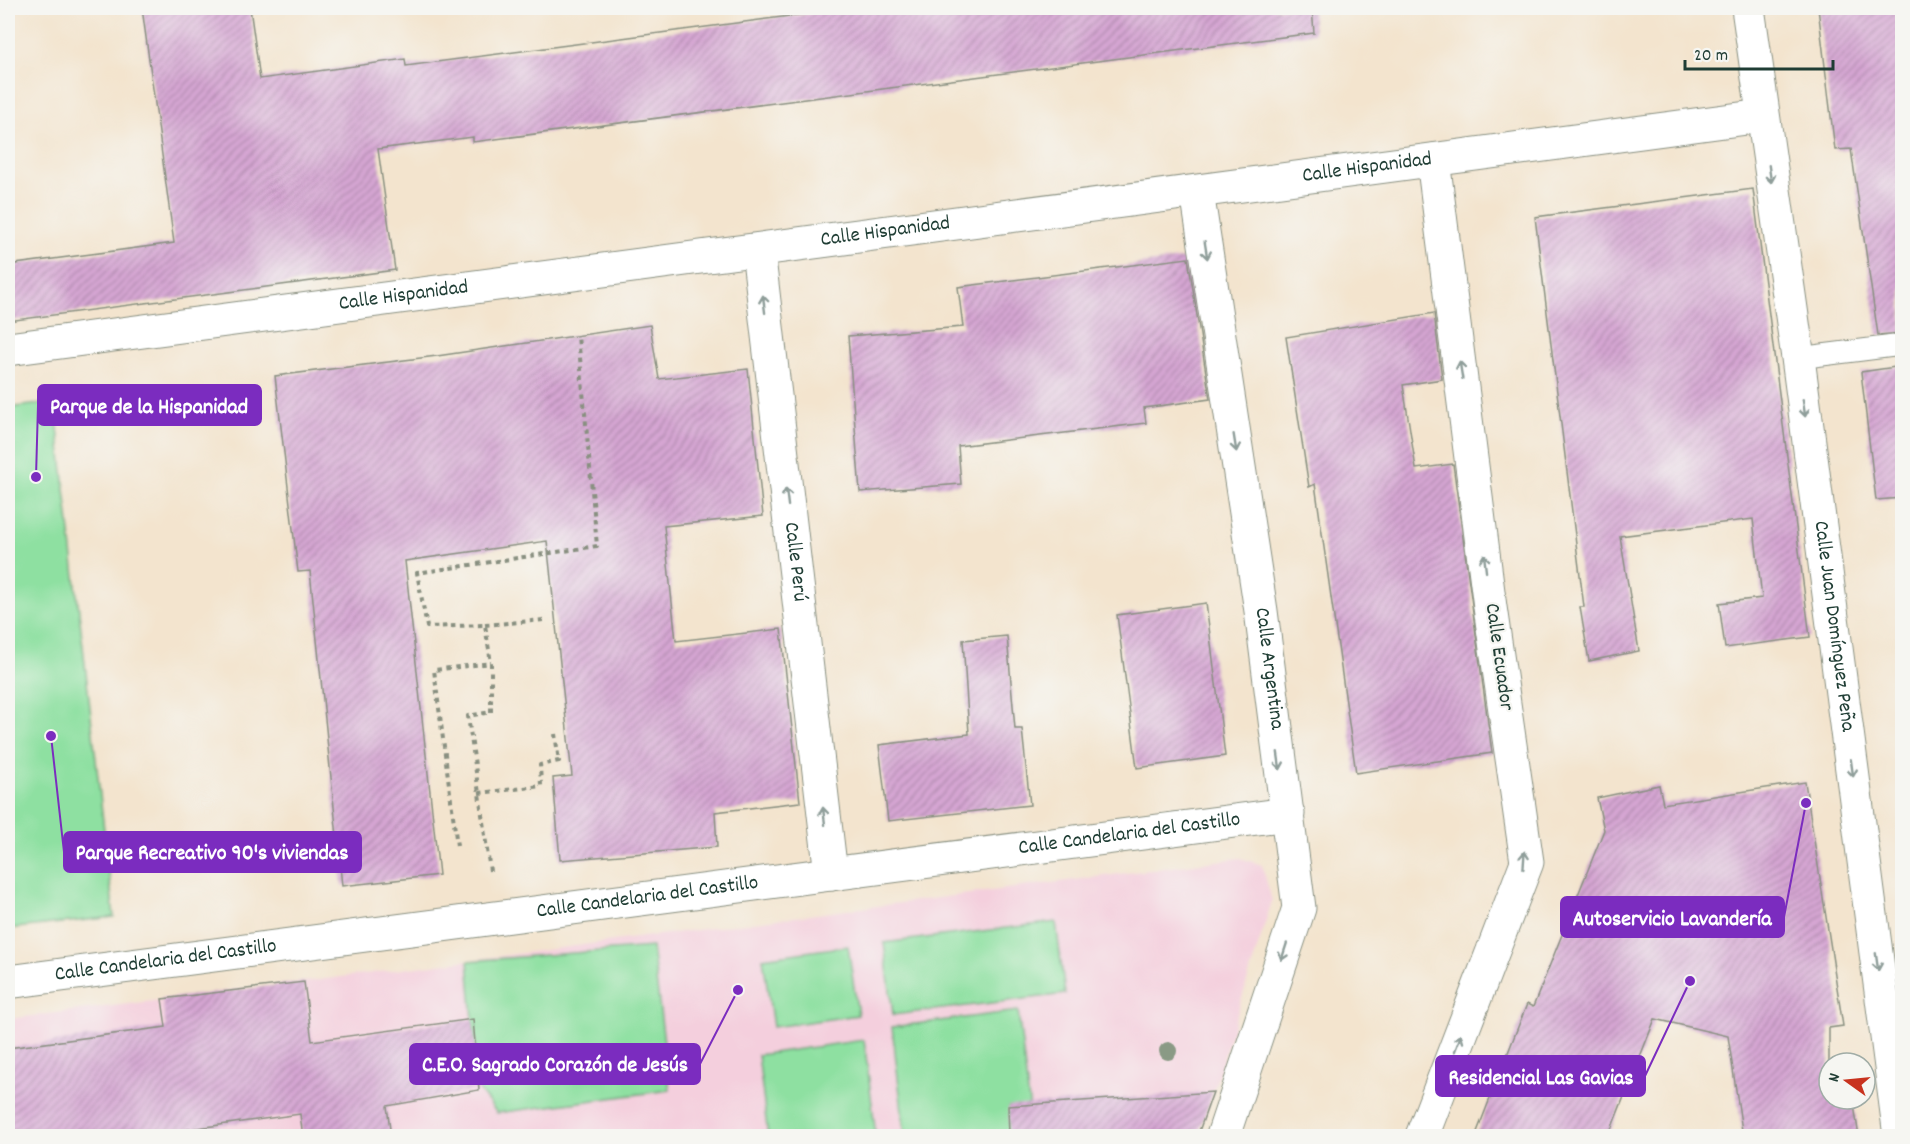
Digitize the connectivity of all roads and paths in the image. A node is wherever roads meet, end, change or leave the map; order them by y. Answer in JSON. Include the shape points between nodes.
{"nodes":[{"id":1,"x":1748,"y":8,"type":"edge"},
{"id":2,"x":1762,"y":116,"type":"junction"},
{"id":3,"x":1433,"y":160,"type":"junction"},
{"id":4,"x":1197,"y":192,"type":"junction"},
{"id":5,"x":758,"y":250,"type":"junction"},
{"id":6,"x":578,"y":336,"type":"dead end"},
{"id":7,"x":1902,"y":345,"type":"edge"},
{"id":8,"x":8,"y":349,"type":"edge"},
{"id":9,"x":1798,"y":358,"type":"junction"},
{"id":10,"x":544,"y":620,"type":"dead end"},
{"id":11,"x":485,"y":625,"type":"junction"},
{"id":12,"x":491,"y":663,"type":"junction"},
{"id":13,"x":555,"y":734,"type":"dead end"},
{"id":14,"x":479,"y":793,"type":"junction"},
{"id":15,"x":1288,"y":814,"type":"junction"},
{"id":16,"x":457,"y":846,"type":"dead end"},
{"id":17,"x":490,"y":871,"type":"dead end"},
{"id":18,"x":831,"y":874,"type":"junction"},
{"id":19,"x":8,"y":982,"type":"edge"},
{"id":20,"x":1223,"y":1137,"type":"edge"},
{"id":21,"x":1422,"y":1137,"type":"edge"},
{"id":22,"x":1900,"y":1137,"type":"edge"}],
"edges":[{"from":1,"to":2,"type":"street","name":"Calle Juan Domínguez Peña"},
{"from":2,"to":3,"type":"street","name":"Calle Hispanidad"},
{"from":2,"to":9,"type":"street","name":"Calle Juan Domínguez Peña","one_way":true},
{"from":3,"to":4,"type":"street","name":"Calle Hispanidad"},
{"from":21,"to":3,"type":"street","name":"Calle Ecuador","one_way":true,"via":[[1527,862]]},
{"from":4,"to":5,"type":"street","name":"Calle Hispanidad"},
{"from":4,"to":15,"type":"street","name":"Calle Argentina","one_way":true},
{"from":5,"to":8,"type":"street","name":"Calle Hispanidad"},
{"from":18,"to":5,"type":"street","name":"Calle Perú","one_way":true},
{"from":6,"to":11,"type":"path","via":[[597,546],[417,573],[427,627]]},
{"from":7,"to":9,"type":"lane"},
{"from":9,"to":22,"type":"street","name":"Calle Juan Domínguez Peña","one_way":true},
{"from":10,"to":11,"type":"path"},
{"from":11,"to":12,"type":"path"},
{"from":12,"to":14,"type":"path","via":[[491,712],[468,716]]},
{"from":12,"to":16,"type":"path","via":[[434,670]]},
{"from":13,"to":14,"type":"path","via":[[559,761],[540,765],[542,786]]},
{"from":14,"to":17,"type":"path"},
{"from":15,"to":18,"type":"street","name":"Calle Candelaria del Castillo"},
{"from":15,"to":20,"type":"street","name":"Calle Argentina","one_way":true,"via":[[1299,908]]},
{"from":18,"to":19,"type":"street","name":"Calle Candelaria del Castillo"}]}
